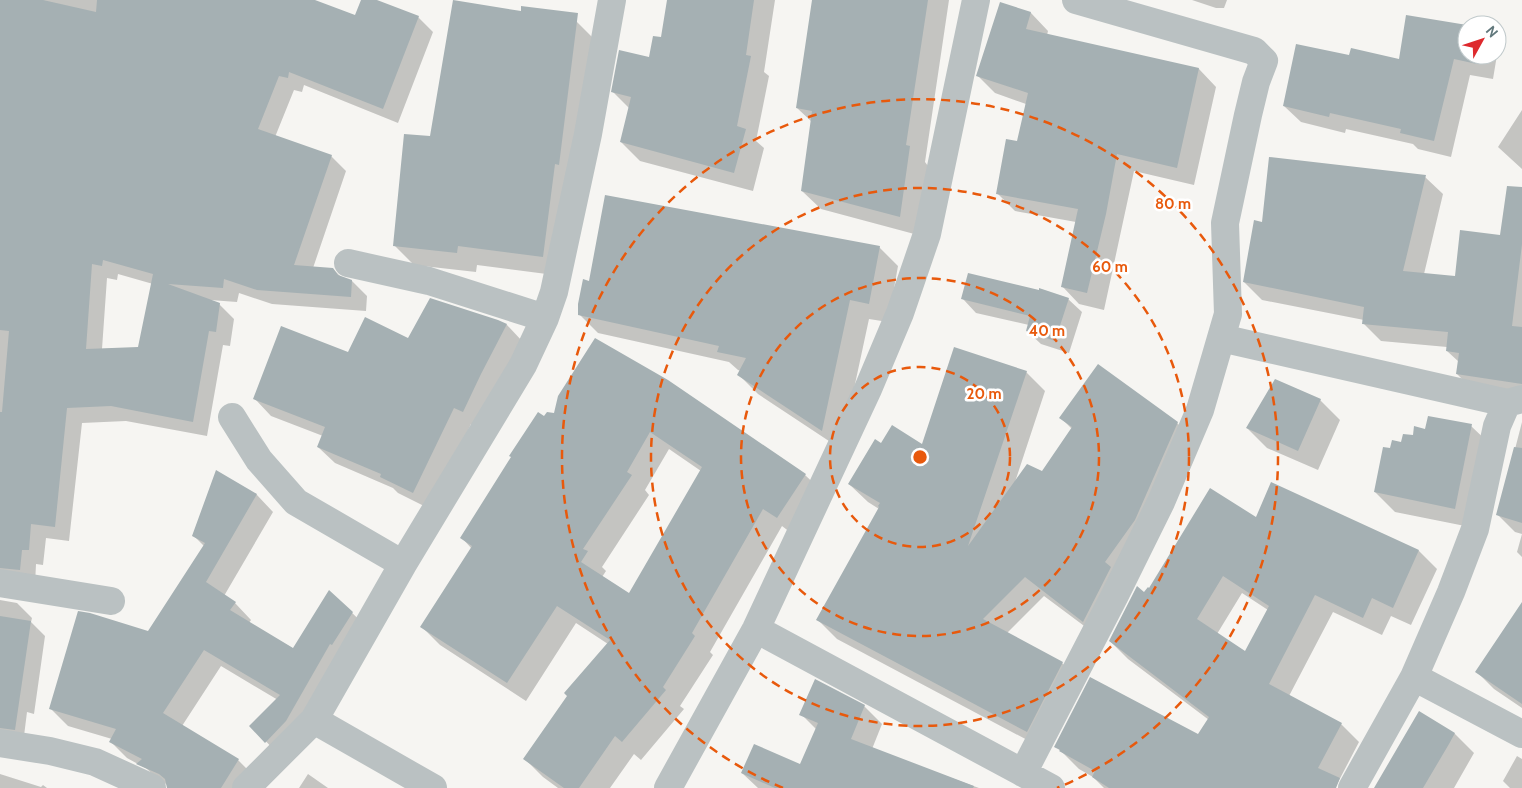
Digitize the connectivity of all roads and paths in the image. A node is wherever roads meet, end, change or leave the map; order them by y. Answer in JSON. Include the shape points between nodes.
{"nodes":[{"id":1,"x":612,"y":0,"type":"edge"},
{"id":2,"x":976,"y":0,"type":"edge"},
{"id":3,"x":1076,"y":0,"type":"edge"},
{"id":4,"x":348,"y":264,"type":"dead end"},
{"id":5,"x":545,"y":318,"type":"junction"},
{"id":6,"x":1221,"y":338,"type":"junction"},
{"id":7,"x":1514,"y":401,"type":"edge"},
{"id":8,"x":232,"y":417,"type":"dead end"},
{"id":9,"x":403,"y":564,"type":"junction"},
{"id":10,"x":0,"y":583,"type":"edge"},
{"id":11,"x":111,"y":601,"type":"dead end"},
{"id":12,"x":756,"y":628,"type":"junction"},
{"id":13,"x":1414,"y":677,"type":"junction"},
{"id":14,"x":314,"y":720,"type":"junction"},
{"id":15,"x":1522,"y":734,"type":"edge"},
{"id":16,"x":0,"y":743,"type":"edge"},
{"id":17,"x":1023,"y":773,"type":"junction"},
{"id":18,"x":152,"y":788,"type":"edge"},
{"id":19,"x":246,"y":788,"type":"edge"},
{"id":20,"x":433,"y":788,"type":"edge"},
{"id":21,"x":668,"y":788,"type":"edge"},
{"id":22,"x":1051,"y":788,"type":"edge"},
{"id":23,"x":1352,"y":788,"type":"edge"}],
"edges":[{"from":1,"to":5,"type":"street","via":[[588,134],[554,292]]},
{"from":2,"to":12,"type":"street","via":[[928,234],[868,389]]},
{"from":3,"to":6,"type":"street","via":[[1254,51],[1264,61],[1248,115],[1225,222],[1228,314]]},
{"from":4,"to":5,"type":"street","via":[[429,281]]},
{"from":5,"to":9,"type":"street","via":[[523,365]]},
{"from":6,"to":7,"type":"street"},
{"from":6,"to":17,"type":"street","via":[[1200,410],[1160,502]]},
{"from":7,"to":13,"type":"street","via":[[1497,426],[1474,529]]},
{"from":8,"to":9,"type":"street","via":[[259,460],[296,502]]},
{"from":9,"to":14,"type":"street"},
{"from":10,"to":11,"type":"street"},
{"from":12,"to":17,"type":"street"},
{"from":12,"to":21,"type":"street"},
{"from":13,"to":15,"type":"street"},
{"from":13,"to":23,"type":"street"},
{"from":14,"to":19,"type":"street"},
{"from":14,"to":20,"type":"street"},
{"from":16,"to":18,"type":"street","via":[[95,762]]},
{"from":17,"to":22,"type":"street"}]}
